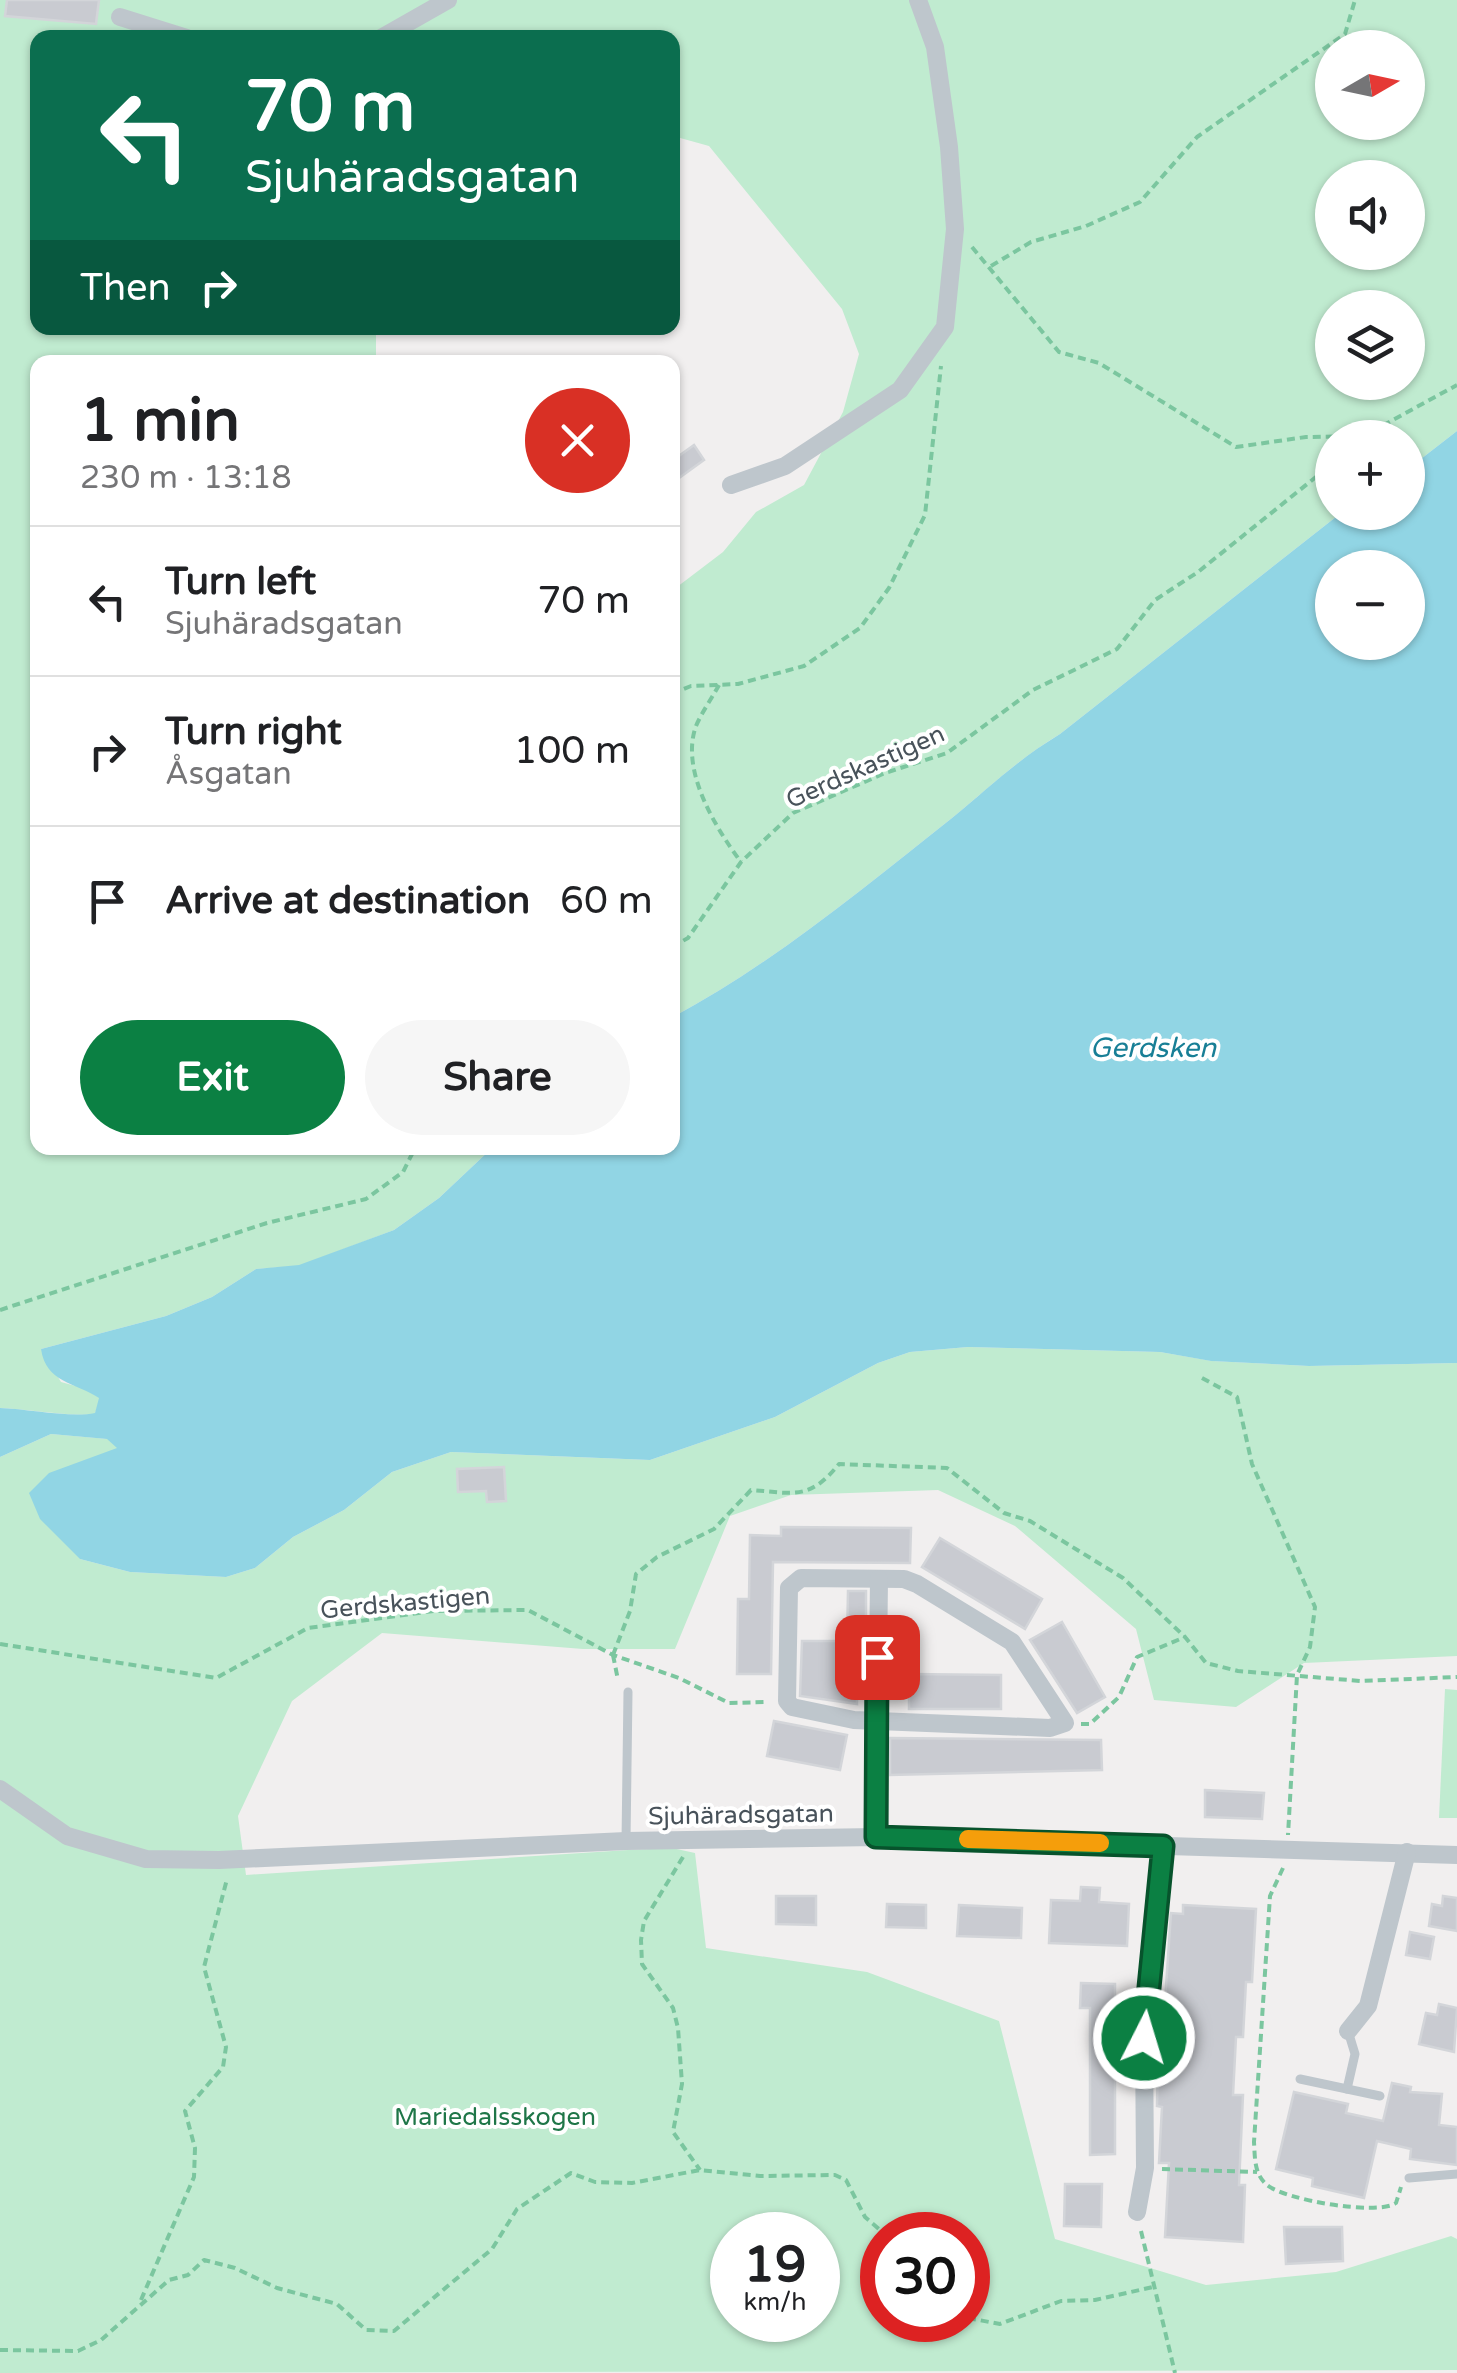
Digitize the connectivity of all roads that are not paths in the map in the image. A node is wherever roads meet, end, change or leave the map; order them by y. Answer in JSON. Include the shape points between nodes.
{"nodes":[{"id":1,"x":448,"y":0,"type":"edge"},
{"id":2,"x":918,"y":0,"type":"edge"},
{"id":3,"x":120,"y":17,"type":"dead end"},
{"id":4,"x":161,"y":30,"type":"edge"},
{"id":5,"x":395,"y":30,"type":"edge"},
{"id":6,"x":731,"y":485,"type":"dead end"},
{"id":7,"x":879,"y":1579,"type":"junction"},
{"id":8,"x":628,"y":1692,"type":"road end"},
{"id":9,"x":876,"y":1722,"type":"junction"},
{"id":10,"x":0,"y":1788,"type":"edge"},
{"id":11,"x":876,"y":1837,"type":"junction"},
{"id":12,"x":626,"y":1841,"type":"junction"},
{"id":13,"x":1163,"y":1846,"type":"junction"},
{"id":14,"x":1406,"y":1852,"type":"junction"},
{"id":15,"x":1457,"y":1855,"type":"edge"},
{"id":16,"x":1348,"y":2031,"type":"joint"},
{"id":17,"x":1300,"y":2078,"type":"dead end"},
{"id":18,"x":1346,"y":2088,"type":"junction"},
{"id":19,"x":1380,"y":2096,"type":"dead end"},
{"id":20,"x":1457,"y":2174,"type":"edge"},
{"id":21,"x":1410,"y":2178,"type":"dead end"},
{"id":22,"x":1137,"y":2212,"type":"road end"}],
"edges":[{"from":1,"to":5,"type":"street"},
{"from":2,"to":6,"type":"street","via":[[936,47],[955,228],[946,327],[900,390],[785,466]]},
{"from":3,"to":4,"type":"street"},
{"from":7,"to":9,"type":"street"},
{"from":7,"to":9,"type":"street","via":[[791,1582],[787,1701]]},
{"from":7,"to":9,"type":"street","via":[[917,1584],[1012,1642],[1065,1724]]},
{"from":8,"to":12,"type":"lane"},
{"from":9,"to":11,"type":"street"},
{"from":10,"to":12,"type":"street","name":"Sjuhäradsgatan","via":[[67,1836],[146,1859]]},
{"from":11,"to":12,"type":"street","name":"Sjuhäradsgatan"},
{"from":11,"to":13,"type":"street","name":"Sjuhäradsgatan"},
{"from":13,"to":14,"type":"street","name":"Sjuhäradsgatan"},
{"from":13,"to":22,"type":"street","via":[[1144,2038],[1145,2168]]},
{"from":14,"to":15,"type":"street","name":"Sjuhäradsgatan"},
{"from":14,"to":16,"type":"street","via":[[1368,2006]]},
{"from":16,"to":18,"type":"lane","via":[[1356,2054]]},
{"from":17,"to":18,"type":"lane"},
{"from":18,"to":19,"type":"lane"},
{"from":20,"to":21,"type":"lane"}]}
